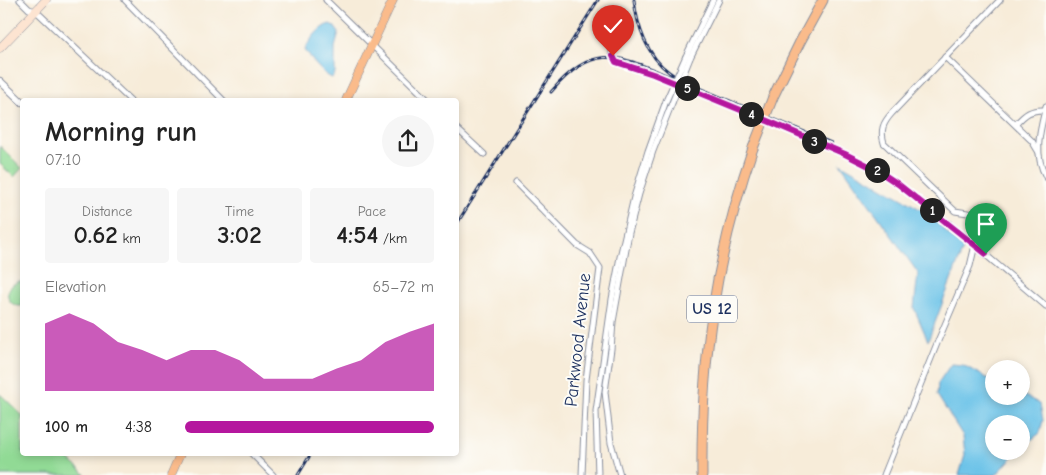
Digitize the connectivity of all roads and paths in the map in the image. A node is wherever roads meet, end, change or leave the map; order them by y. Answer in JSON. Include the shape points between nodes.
{"nodes":[{"id":1,"x":20,"y":0,"type":"edge"},
{"id":2,"x":46,"y":0,"type":"edge"},
{"id":3,"x":125,"y":0,"type":"edge"},
{"id":4,"x":326,"y":0,"type":"edge"},
{"id":5,"x":393,"y":0,"type":"edge"},
{"id":6,"x":713,"y":0,"type":"edge"},
{"id":7,"x":719,"y":0,"type":"edge"},
{"id":8,"x":823,"y":0,"type":"edge"},
{"id":9,"x":1000,"y":0,"type":"edge"},
{"id":10,"x":36,"y":11,"type":"junction"},
{"id":11,"x":610,"y":43,"type":"dead end"},
{"id":12,"x":372,"y":44,"type":"junction"},
{"id":13,"x":0,"y":48,"type":"edge"},
{"id":14,"x":688,"y":57,"type":"junction"},
{"id":15,"x":945,"y":57,"type":"junction"},
{"id":16,"x":0,"y":81,"type":"edge"},
{"id":17,"x":128,"y":98,"type":"edge"},
{"id":18,"x":221,"y":98,"type":"edge"},
{"id":19,"x":347,"y":98,"type":"edge"},
{"id":20,"x":426,"y":98,"type":"edge"},
{"id":21,"x":20,"y":100,"type":"edge"},
{"id":22,"x":669,"y":102,"type":"junction"},
{"id":23,"x":1045,"y":108,"type":"edge"},
{"id":24,"x":1016,"y":124,"type":"junction"},
{"id":25,"x":459,"y":131,"type":"edge"},
{"id":26,"x":1038,"y":151,"type":"junction"},
{"id":27,"x":484,"y":154,"type":"dead end"},
{"id":28,"x":1046,"y":177,"type":"edge"},
{"id":29,"x":516,"y":183,"type":"dead end"},
{"id":30,"x":987,"y":226,"type":"dead end"},
{"id":31,"x":975,"y":245,"type":"junction"},
{"id":32,"x":1046,"y":306,"type":"edge"},
{"id":33,"x":179,"y":456,"type":"edge"},
{"id":34,"x":254,"y":456,"type":"edge"},
{"id":35,"x":171,"y":475,"type":"edge"},
{"id":36,"x":274,"y":475,"type":"edge"},
{"id":37,"x":582,"y":475,"type":"edge"},
{"id":38,"x":598,"y":475,"type":"edge"},
{"id":39,"x":620,"y":475,"type":"edge"},
{"id":40,"x":702,"y":475,"type":"edge"},
{"id":41,"x":884,"y":475,"type":"edge"}],
"edges":[{"from":1,"to":10,"type":"street"},
{"from":2,"to":10,"type":"main road"},
{"from":3,"to":18,"type":"street"},
{"from":4,"to":12,"type":"street"},
{"from":5,"to":12,"type":"main road"},
{"from":6,"to":14,"type":"street"},
{"from":7,"to":14,"type":"street"},
{"from":8,"to":40,"type":"highway","name":"US 12","number":"US 12","bridge":true,"via":[[773,96],[728,229],[711,312],[703,390]]},
{"from":9,"to":15,"type":"street"},
{"from":10,"to":13,"type":"main road"},
{"from":10,"to":17,"type":"street"},
{"from":11,"to":31,"type":"street","via":[[616,62],[775,124],[877,170]]},
{"from":12,"to":19,"type":"main road"},
{"from":12,"to":20,"type":"street"},
{"from":14,"to":22,"type":"street","bridge":true},
{"from":15,"to":24,"type":"street"},
{"from":15,"to":30,"type":"street","via":[[884,122],[882,136],[884,143],[955,211],[974,214]]},
{"from":16,"to":21,"type":"street"},
{"from":22,"to":38,"type":"street","via":[[648,151],[634,198],[612,299],[596,411]]},
{"from":22,"to":39,"type":"street","via":[[639,194],[612,326],[606,392],[610,443]]},
{"from":23,"to":24,"type":"street","via":[[1028,112]]},
{"from":23,"to":26,"type":"street"},
{"from":24,"to":26,"type":"street"},
{"from":25,"to":27,"type":"street"},
{"from":26,"to":28,"type":"street"},
{"from":29,"to":37,"type":"street","name":"Parkwood Avenue","via":[[577,245],[590,252],[600,268],[586,380]]},
{"from":31,"to":32,"type":"street"},
{"from":31,"to":41,"type":"street","via":[[970,266]]},
{"from":33,"to":35,"type":"main road"},
{"from":34,"to":36,"type":"street"}]}
